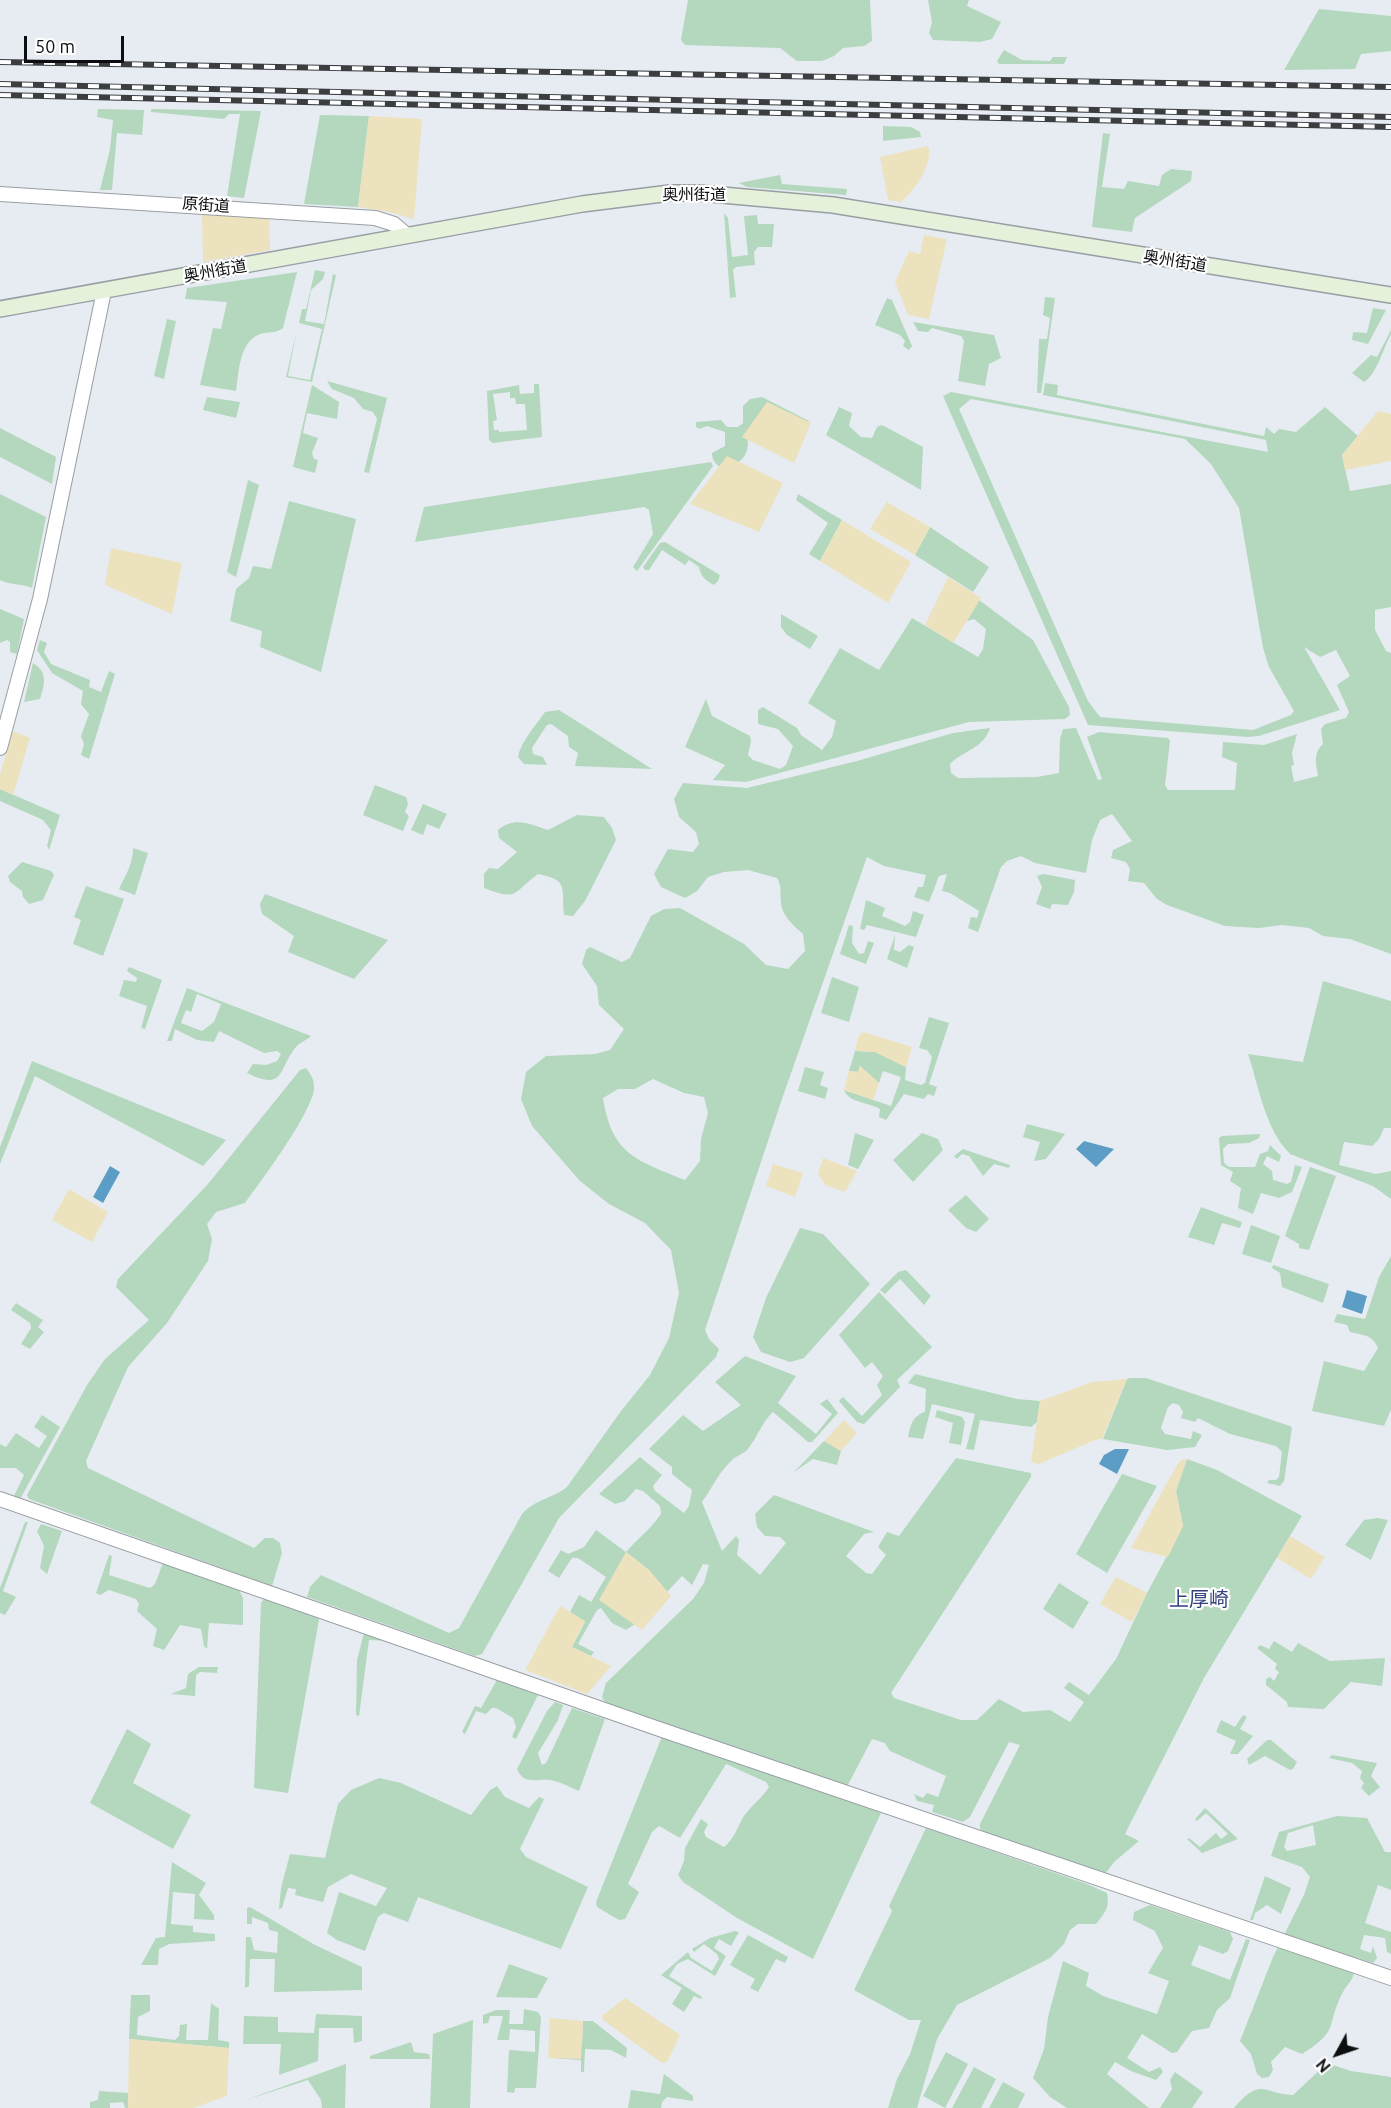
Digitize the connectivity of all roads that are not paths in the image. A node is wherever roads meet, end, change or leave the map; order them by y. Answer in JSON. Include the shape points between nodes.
{"nodes":[{"id":1,"x":0,"y":194,"type":"edge"},
{"id":2,"x":407,"y":235,"type":"junction"},
{"id":3,"x":104,"y":291,"type":"junction"},
{"id":4,"x":1391,"y":295,"type":"edge"},
{"id":5,"x":0,"y":309,"type":"edge"},
{"id":6,"x":0,"y":748,"type":"edge"},
{"id":7,"x":0,"y":1499,"type":"edge"},
{"id":8,"x":1391,"y":1978,"type":"edge"}],
"edges":[{"from":1,"to":2,"type":"street","name":"原街道","via":[[375,218]]},
{"from":2,"to":3,"type":"main road","name":"奥州街道"},
{"from":2,"to":4,"type":"main road","name":"奥州街道","via":[[582,204],[670,193],[744,195],[833,205]]},
{"from":3,"to":5,"type":"main road","name":"奥州街道"},
{"from":3,"to":6,"type":"street","via":[[40,598]]},
{"from":7,"to":8,"type":"street"}]}
